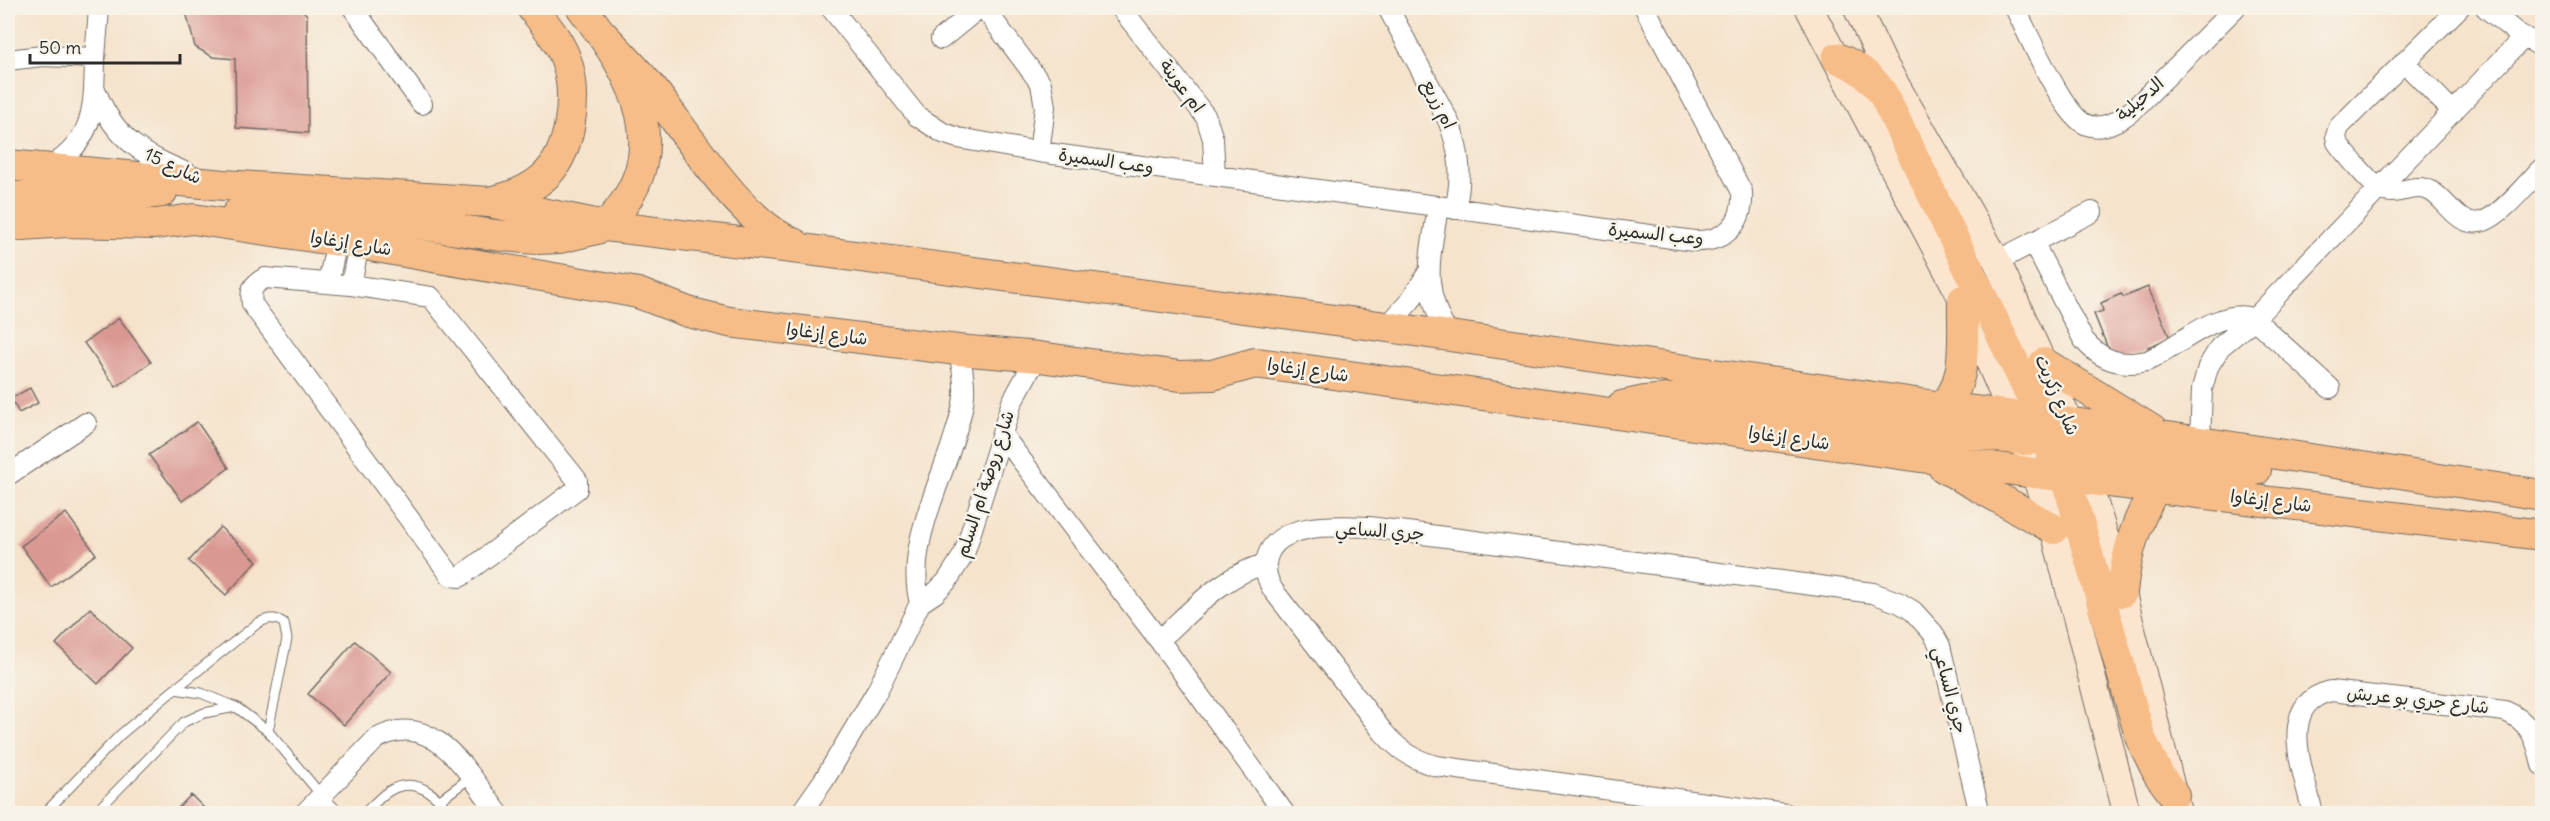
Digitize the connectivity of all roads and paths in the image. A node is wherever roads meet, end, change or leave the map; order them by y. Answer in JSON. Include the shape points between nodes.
{"nodes":[{"id":1,"x":99,"y":8,"type":"edge"},
{"id":2,"x":353,"y":8,"type":"edge"},
{"id":3,"x":532,"y":8,"type":"edge"},
{"id":4,"x":582,"y":8,"type":"edge"},
{"id":5,"x":831,"y":8,"type":"edge"},
{"id":6,"x":979,"y":8,"type":"edge"},
{"id":7,"x":984,"y":8,"type":"edge"},
{"id":8,"x":1121,"y":8,"type":"edge"},
{"id":9,"x":1388,"y":8,"type":"edge"},
{"id":10,"x":1645,"y":8,"type":"edge"},
{"id":11,"x":1809,"y":8,"type":"edge"},
{"id":12,"x":1857,"y":8,"type":"edge"},
{"id":13,"x":2015,"y":8,"type":"edge"},
{"id":14,"x":2235,"y":8,"type":"edge"},
{"id":15,"x":2459,"y":8,"type":"edge"},
{"id":16,"x":2486,"y":8,"type":"edge"},
{"id":17,"x":602,"y":33,"type":"junction"},
{"id":18,"x":2524,"y":37,"type":"junction"},
{"id":19,"x":941,"y":39,"type":"dead end"},
{"id":20,"x":2542,"y":47,"type":"edge"},
{"id":21,"x":95,"y":58,"type":"junction"},
{"id":22,"x":1837,"y":58,"type":"junction"},
{"id":23,"x":8,"y":60,"type":"edge"},
{"id":24,"x":2404,"y":62,"type":"junction"},
{"id":25,"x":96,"y":92,"type":"junction"},
{"id":26,"x":422,"y":104,"type":"dead end"},
{"id":27,"x":2453,"y":112,"type":"junction"},
{"id":28,"x":1040,"y":152,"type":"junction"},
{"id":29,"x":8,"y":165,"type":"edge"},
{"id":30,"x":50,"y":167,"type":"junction"},
{"id":31,"x":2542,"y":168,"type":"edge"},
{"id":32,"x":1215,"y":176,"type":"junction"},
{"id":33,"x":216,"y":184,"type":"junction"},
{"id":34,"x":2379,"y":189,"type":"junction"},
{"id":35,"x":8,"y":197,"type":"edge"},
{"id":36,"x":489,"y":202,"type":"junction"},
{"id":37,"x":1447,"y":208,"type":"junction"},
{"id":38,"x":2092,"y":212,"type":"dead end"},
{"id":39,"x":193,"y":219,"type":"junction"},
{"id":40,"x":66,"y":222,"type":"junction"},
{"id":41,"x":8,"y":226,"type":"edge"},
{"id":42,"x":605,"y":226,"type":"junction"},
{"id":43,"x":348,"y":242,"type":"junction"},
{"id":44,"x":2034,"y":242,"type":"junction"},
{"id":45,"x":8,"y":244,"type":"edge"},
{"id":46,"x":809,"y":250,"type":"junction"},
{"id":47,"x":1996,"y":261,"type":"junction"},
{"id":48,"x":1428,"y":273,"type":"junction"},
{"id":49,"x":328,"y":283,"type":"junction"},
{"id":50,"x":351,"y":285,"type":"junction"},
{"id":51,"x":1963,"y":300,"type":"junction"},
{"id":52,"x":2254,"y":319,"type":"junction"},
{"id":53,"x":1387,"y":327,"type":"junction"},
{"id":54,"x":1449,"y":336,"type":"junction"},
{"id":55,"x":958,"y":350,"type":"junction"},
{"id":56,"x":1039,"y":357,"type":"junction"},
{"id":57,"x":2044,"y":363,"type":"junction"},
{"id":58,"x":2330,"y":388,"type":"dead end"},
{"id":59,"x":1942,"y":407,"type":"junction"},
{"id":60,"x":1602,"y":412,"type":"junction"},
{"id":61,"x":86,"y":423,"type":"dead end"},
{"id":62,"x":1003,"y":436,"type":"junction"},
{"id":63,"x":2162,"y":436,"type":"junction"},
{"id":64,"x":2200,"y":442,"type":"junction"},
{"id":65,"x":2053,"y":446,"type":"junction"},
{"id":66,"x":1928,"y":458,"type":"junction"},
{"id":67,"x":2318,"y":460,"type":"junction"},
{"id":68,"x":8,"y":475,"type":"edge"},
{"id":69,"x":2156,"y":487,"type":"junction"},
{"id":70,"x":2542,"y":495,"type":"edge"},
{"id":71,"x":2054,"y":529,"type":"junction"},
{"id":72,"x":2542,"y":535,"type":"edge"},
{"id":73,"x":1266,"y":564,"type":"junction"},
{"id":74,"x":2122,"y":592,"type":"junction"},
{"id":75,"x":920,"y":603,"type":"junction"},
{"id":76,"x":1159,"y":640,"type":"junction"},
{"id":77,"x":176,"y":689,"type":"junction"},
{"id":78,"x":236,"y":707,"type":"junction"},
{"id":79,"x":268,"y":731,"type":"junction"},
{"id":80,"x":2542,"y":765,"type":"edge"},
{"id":81,"x":471,"y":777,"type":"junction"},
{"id":82,"x":321,"y":795,"type":"junction"},
{"id":83,"x":440,"y":800,"type":"junction"},
{"id":84,"x":2176,"y":804,"type":"edge"},
{"id":85,"x":44,"y":813,"type":"edge"},
{"id":86,"x":94,"y":813,"type":"edge"},
{"id":87,"x":304,"y":813,"type":"edge"},
{"id":88,"x":341,"y":813,"type":"edge"},
{"id":89,"x":363,"y":813,"type":"edge"},
{"id":90,"x":450,"y":813,"type":"edge"},
{"id":91,"x":499,"y":813,"type":"edge"},
{"id":92,"x":800,"y":813,"type":"edge"},
{"id":93,"x":1285,"y":813,"type":"edge"},
{"id":94,"x":1786,"y":813,"type":"edge"},
{"id":95,"x":1980,"y":813,"type":"edge"},
{"id":96,"x":2127,"y":813,"type":"edge"},
{"id":97,"x":2313,"y":813,"type":"edge"}],
"edges":[{"from":1,"to":21,"type":"street","name":"شارع 15"},
{"from":2,"to":26,"type":"street"},
{"from":3,"to":36,"type":"main road","via":[[553,34],[568,64],[572,117],[565,142],[545,177],[528,189]]},
{"from":4,"to":17,"type":"main road"},
{"from":5,"to":28,"type":"street","name":"وعب السميرة","via":[[907,106],[929,126],[958,138]]},
{"from":6,"to":19,"type":"street"},
{"from":7,"to":28,"type":"street","via":[[1041,84],[1045,107]]},
{"from":8,"to":32,"type":"street","name":"ام عوينة","via":[[1206,117],[1214,145]]},
{"from":9,"to":37,"type":"street","name":"ام زريع","via":[[1455,138],[1460,175]]},
{"from":10,"to":37,"type":"street","name":"وعب السميرة","via":[[1737,182],[1743,204],[1735,225],[1717,239],[1694,241]]},
{"from":11,"to":22,"type":"main road","name":"شارع زكريت"},
{"from":12,"to":47,"type":"main road","name":"شارع زكريت","via":[[1882,61]]},
{"from":13,"to":14,"type":"street","name":"الدحيلية","via":[[2074,117],[2085,125],[2102,126],[2121,120],[2134,109]]},
{"from":15,"to":24,"type":"street"},
{"from":16,"to":18,"type":"street"},
{"from":17,"to":42,"type":"main road","via":[[631,83],[641,108],[644,132],[637,181]]},
{"from":17,"to":46,"type":"main road","via":[[759,223]]},
{"from":18,"to":20,"type":"street"},
{"from":18,"to":27,"type":"street"},
{"from":21,"to":23,"type":"street","via":[[42,56]]},
{"from":21,"to":25,"type":"street","name":"شارع 15"},
{"from":22,"to":51,"type":"main road","name":"شارع زكريت"},
{"from":22,"to":65,"type":"main road","via":[[1859,68],[1883,94]]},
{"from":24,"to":27,"type":"street"},
{"from":24,"to":34,"type":"street","via":[[2337,131],[2340,147]]},
{"from":25,"to":30,"type":"street","name":"شارع 15","via":[[91,117],[80,141]]},
{"from":25,"to":33,"type":"street","name":"شارع 15","via":[[111,122],[135,147],[154,159]]},
{"from":27,"to":34,"type":"street"},
{"from":28,"to":32,"type":"street","name":"وعب السميرة"},
{"from":29,"to":30,"type":"main road","name":"شارع إزغاوا"},
{"from":30,"to":33,"type":"main road","name":"شارع إزغاوا"},
{"from":31,"to":34,"type":"street","via":[[2494,217],[2482,222],[2460,218],[2429,190]]},
{"from":32,"to":37,"type":"street","name":"وعب السميرة"},
{"from":33,"to":35,"type":"main road","via":[[136,195]]},
{"from":33,"to":36,"type":"main road","name":"شارع إزغاوا"},
{"from":34,"to":52,"type":"street"},
{"from":36,"to":42,"type":"main road","name":"شارع إزغاوا"},
{"from":37,"to":48,"type":"street"},
{"from":38,"to":44,"type":"street"},
{"from":39,"to":40,"type":"main road","name":"شارع إزغاوا","via":[[154,224]]},
{"from":39,"to":42,"type":"main road","via":[[255,211],[327,212],[538,239],[560,238]]},
{"from":39,"to":43,"type":"main road","name":"شارع إزغاوا"},
{"from":40,"to":41,"type":"main road","name":"شارع إزغاوا"},
{"from":40,"to":45,"type":"main road"},
{"from":42,"to":46,"type":"main road","name":"شارع إزغاوا"},
{"from":43,"to":49,"type":"street"},
{"from":43,"to":50,"type":"street"},
{"from":43,"to":55,"type":"main road","name":"شارع إزغاوا","via":[[638,293],[729,322]]},
{"from":44,"to":47,"type":"street"},
{"from":44,"to":52,"type":"street","via":[[2083,339],[2109,361],[2147,361],[2222,318],[2241,315]]},
{"from":46,"to":53,"type":"main road","name":"شارع إزغاوا"},
{"from":47,"to":57,"type":"main road","name":"شارع زكريت"},
{"from":48,"to":53,"type":"street"},
{"from":48,"to":54,"type":"street","via":[[1432,300]]},
{"from":49,"to":50,"type":"street"},
{"from":49,"to":50,"type":"street","via":[[265,278],[250,291],[252,304],[451,576],[460,577],[577,489],[577,480],[436,301],[425,295]]},
{"from":51,"to":59,"type":"main road","via":[[1960,375],[1953,395]]},
{"from":51,"to":65,"type":"main road","name":"شارع زكريت"},
{"from":52,"to":58,"type":"street"},
{"from":52,"to":64,"type":"street","via":[[2220,347],[2208,367],[2202,389]]},
{"from":53,"to":54,"type":"main road","name":"شارع إزغاوا"},
{"from":54,"to":59,"type":"main road","name":"شارع إزغاوا"},
{"from":55,"to":56,"type":"main road","name":"شارع إزغاوا"},
{"from":55,"to":75,"type":"street","via":[[964,397],[917,554],[915,584]]},
{"from":56,"to":60,"type":"main road","name":"شارع إزغاوا","via":[[1196,377],[1255,363]]},
{"from":56,"to":62,"type":"street","name":"شارع روضة ام السلم","via":[[1020,386]]},
{"from":57,"to":63,"type":"main road"},
{"from":57,"to":65,"type":"main road","name":"شارع زكريت"},
{"from":59,"to":65,"type":"main road","name":"شارع إزغاوا"},
{"from":60,"to":65,"type":"main road","via":[[1645,401],[1680,398]]},
{"from":60,"to":66,"type":"main road","name":"شارع إزغاوا"},
{"from":61,"to":68,"type":"street"},
{"from":62,"to":75,"type":"street","name":"شارع روضة ام السلم","via":[[964,554],[947,581]]},
{"from":62,"to":76,"type":"street"},
{"from":63,"to":64,"type":"main road","name":"شارع إزغاوا"},
{"from":63,"to":65,"type":"main road","name":"شارع إزغاوا"},
{"from":64,"to":67,"type":"main road","name":"شارع إزغاوا"},
{"from":65,"to":66,"type":"main road","name":"شارع إزغاوا"},
{"from":65,"to":67,"type":"main road","via":[[2265,471]]},
{"from":65,"to":69,"type":"main road","name":"شارع إزغاوا"},
{"from":65,"to":71,"type":"main road","name":"شارع زكريت"},
{"from":65,"to":74,"type":"main road","name":"شارع زكريت"},
{"from":65,"to":84,"type":"main road","via":[[2141,739]]},
{"from":66,"to":71,"type":"main road"},
{"from":67,"to":70,"type":"main road","name":"شارع إزغاوا"},
{"from":69,"to":72,"type":"main road","name":"شارع إزغاوا"},
{"from":69,"to":74,"type":"main road","via":[[2132,537]]},
{"from":71,"to":96,"type":"main road","name":"شارع زكريت"},
{"from":73,"to":76,"type":"street","via":[[1227,580]]},
{"from":73,"to":94,"type":"street","via":[[1268,582],[1279,599],[1383,732],[1412,758],[1436,766]]},
{"from":73,"to":95,"type":"street","name":"جري الساعي","via":[[1272,547],[1292,532],[1369,527],[1887,597],[1924,621],[1940,646]]},
{"from":74,"to":84,"type":"main road","name":"شارع زكريت"},
{"from":75,"to":92,"type":"street","name":"شارع روضة ام السلم","via":[[866,709]]},
{"from":76,"to":93,"type":"street"},
{"from":77,"to":78,"type":"lane","via":[[201,693]]},
{"from":77,"to":79,"type":"lane","via":[[258,623],[276,618],[284,623],[287,639]]},
{"from":77,"to":85,"type":"lane","via":[[120,735]]},
{"from":78,"to":79,"type":"lane"},
{"from":78,"to":86,"type":"lane","via":[[204,713],[184,722]]},
{"from":79,"to":82,"type":"lane"},
{"from":80,"to":97,"type":"street","name":"شارع جري بو عريش","via":[[2529,726],[2505,711],[2331,691],[2309,702],[2297,724]]},
{"from":81,"to":82,"type":"street","via":[[432,736],[398,730],[367,747]]},
{"from":81,"to":83,"type":"lane"},
{"from":81,"to":91,"type":"street"},
{"from":82,"to":87,"type":"street"},
{"from":82,"to":88,"type":"lane"},
{"from":83,"to":89,"type":"lane","via":[[425,789],[407,786],[389,791]]},
{"from":83,"to":90,"type":"lane"}]}
